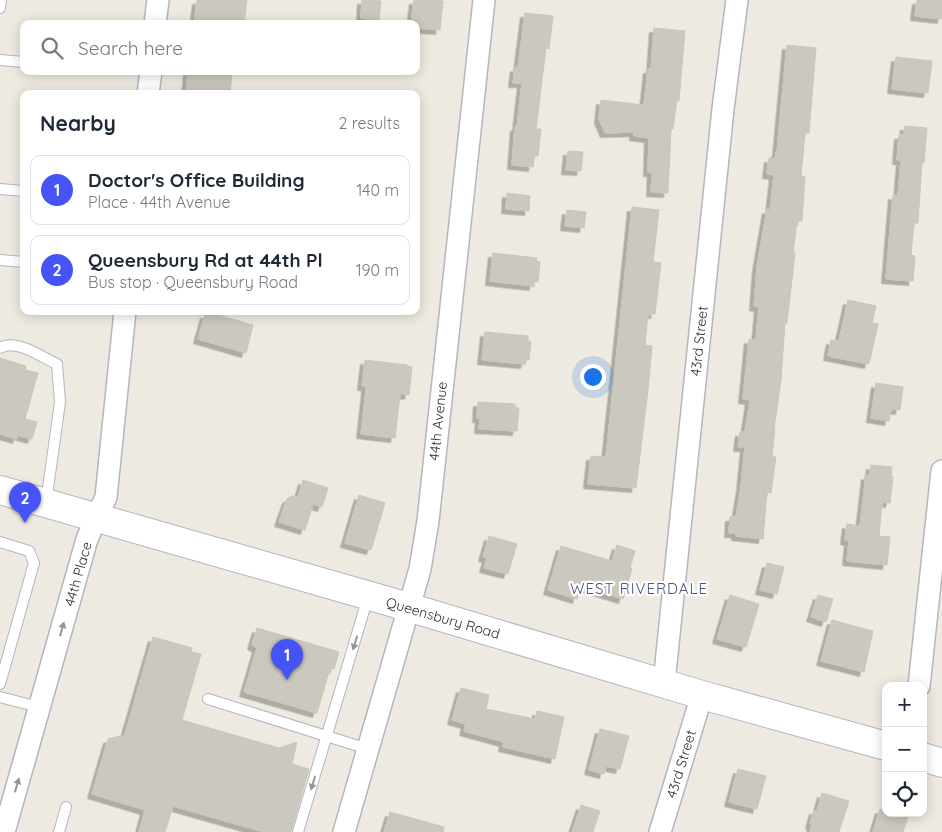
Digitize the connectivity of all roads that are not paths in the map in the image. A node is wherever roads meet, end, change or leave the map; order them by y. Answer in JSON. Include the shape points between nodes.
{"nodes":[{"id":1,"x":2,"y":0,"type":"edge"},
{"id":2,"x":158,"y":0,"type":"edge"},
{"id":3,"x":484,"y":0,"type":"edge"},
{"id":4,"x":737,"y":0,"type":"edge"},
{"id":5,"x":0,"y":8,"type":"edge"},
{"id":6,"x":156,"y":20,"type":"edge"},
{"id":7,"x":0,"y":60,"type":"edge"},
{"id":8,"x":20,"y":62,"type":"edge"},
{"id":9,"x":150,"y":75,"type":"edge"},
{"id":10,"x":148,"y":90,"type":"edge"},
{"id":11,"x":0,"y":189,"type":"edge"},
{"id":12,"x":20,"y":191,"type":"edge"},
{"id":13,"x":0,"y":260,"type":"edge"},
{"id":14,"x":20,"y":262,"type":"edge"},
{"id":15,"x":125,"y":315,"type":"edge"},
{"id":16,"x":0,"y":348,"type":"edge"},
{"id":17,"x":942,"y":471,"type":"edge"},
{"id":18,"x":0,"y":490,"type":"edge"},
{"id":19,"x":46,"y":503,"type":"junction"},
{"id":20,"x":97,"y":517,"type":"junction"},
{"id":21,"x":0,"y":542,"type":"edge"},
{"id":22,"x":369,"y":596,"type":"junction"},
{"id":23,"x":409,"y":607,"type":"junction"},
{"id":24,"x":919,"y":682,"type":"edge"},
{"id":25,"x":664,"y":683,"type":"junction"},
{"id":26,"x":0,"y":684,"type":"edge"},
{"id":27,"x":702,"y":695,"type":"junction"},
{"id":28,"x":0,"y":696,"type":"edge"},
{"id":29,"x":208,"y":699,"type":"dead end"},
{"id":30,"x":39,"y":707,"type":"junction"},
{"id":31,"x":327,"y":736,"type":"junction"},
{"id":32,"x":882,"y":745,"type":"edge"},
{"id":33,"x":368,"y":749,"type":"junction"},
{"id":34,"x":927,"y":758,"type":"edge"},
{"id":35,"x":942,"y":763,"type":"edge"},
{"id":36,"x":66,"y":807,"type":"dead end"},
{"id":37,"x":4,"y":832,"type":"edge"},
{"id":38,"x":59,"y":832,"type":"edge"},
{"id":39,"x":298,"y":832,"type":"edge"},
{"id":40,"x":344,"y":832,"type":"edge"},
{"id":41,"x":660,"y":832,"type":"edge"}],
"edges":[{"from":1,"to":5,"type":"lane"},
{"from":2,"to":6,"type":"street"},
{"from":3,"to":23,"type":"street","name":"44th Avenue","via":[[428,521],[420,569]]},
{"from":4,"to":25,"type":"street","name":"43rd Street"},
{"from":7,"to":8,"type":"lane"},
{"from":9,"to":10,"type":"street"},
{"from":11,"to":12,"type":"lane"},
{"from":13,"to":14,"type":"lane"},
{"from":15,"to":20,"type":"street","name":"44th Place","via":[[106,497]]},
{"from":16,"to":19,"type":"lane","via":[[19,346],[57,364],[60,402]]},
{"from":17,"to":24,"type":"street"},
{"from":18,"to":19,"type":"street","name":"Queensbury Road"},
{"from":19,"to":20,"type":"street","name":"Queensbury Road"},
{"from":20,"to":22,"type":"street","name":"Queensbury Road"},
{"from":30,"to":20,"type":"street","name":"44th Place","one_way":true,"via":[[87,539]]},
{"from":21,"to":26,"type":"lane","via":[[29,551],[34,563]]},
{"from":22,"to":23,"type":"street","name":"Queensbury Road"},
{"from":22,"to":31,"type":"lane","one_way":true},
{"from":23,"to":25,"type":"street","name":"Queensbury Road"},
{"from":23,"to":33,"type":"street","name":"44th Avenue"},
{"from":25,"to":27,"type":"street","name":"Queensbury Road"},
{"from":27,"to":32,"type":"street","name":"Queensbury Road"},
{"from":27,"to":41,"type":"street","name":"43rd Street"},
{"from":28,"to":30,"type":"lane"},
{"from":29,"to":31,"type":"lane"},
{"from":37,"to":30,"type":"street","name":"44th Place","one_way":true},
{"from":31,"to":33,"type":"lane"},
{"from":31,"to":39,"type":"lane","one_way":true},
{"from":33,"to":40,"type":"street","name":"44th Avenue"},
{"from":34,"to":35,"type":"street"},
{"from":36,"to":38,"type":"lane"}]}
